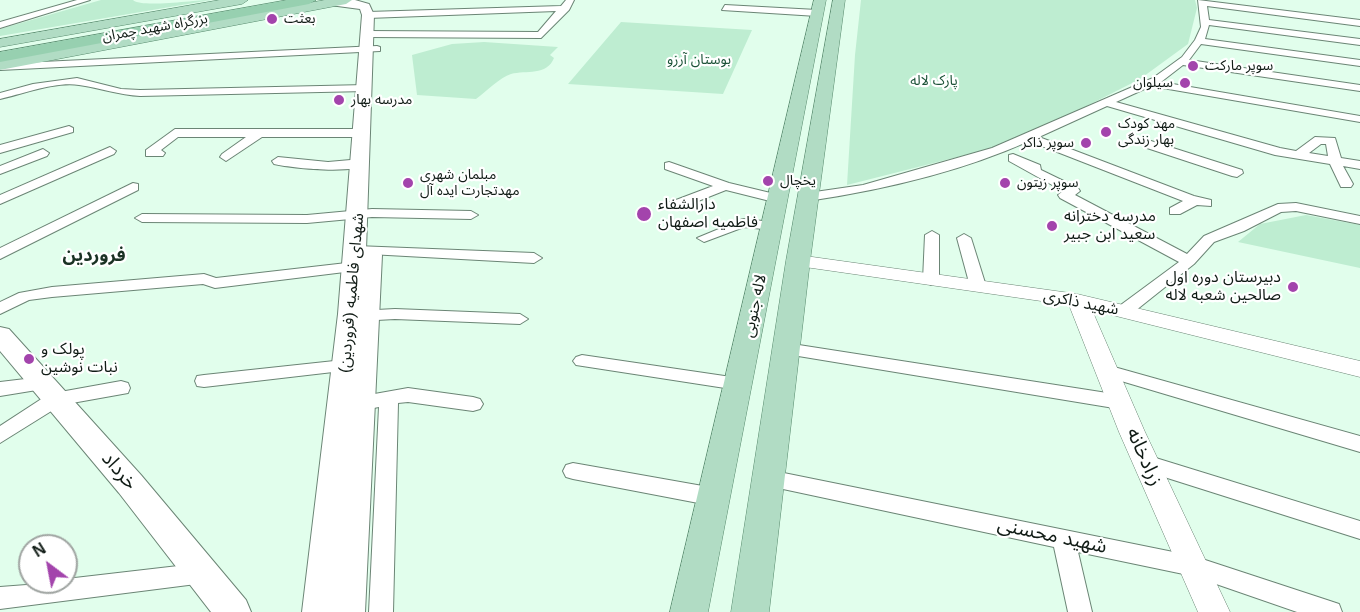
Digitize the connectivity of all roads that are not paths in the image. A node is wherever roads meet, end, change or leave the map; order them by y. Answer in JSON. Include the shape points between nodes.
{"nodes":[{"id":1,"x":86,"y":0,"type":"edge"},
{"id":2,"x":242,"y":0,"type":"edge"},
{"id":3,"x":273,"y":0,"type":"edge"},
{"id":4,"x":309,"y":0,"type":"edge"},
{"id":5,"x":340,"y":1,"type":"edge"},
{"id":6,"x":1203,"y":1,"type":"edge"},
{"id":7,"x":68,"y":2,"type":"edge"},
{"id":8,"x":568,"y":4,"type":"edge"},
{"id":9,"x":725,"y":8,"type":"dead end"},
{"id":10,"x":823,"y":9,"type":"edge"},
{"id":11,"x":0,"y":12,"type":"edge"},
{"id":12,"x":16,"y":20,"type":"junction"},
{"id":13,"x":152,"y":22,"type":"junction"},
{"id":14,"x":1205,"y":22,"type":"junction"},
{"id":15,"x":1360,"y":23,"type":"edge"},
{"id":16,"x":0,"y":25,"type":"edge"},
{"id":17,"x":374,"y":28,"type":"edge"},
{"id":18,"x":35,"y":36,"type":"junction"},
{"id":19,"x":1199,"y":41,"type":"junction"},
{"id":20,"x":0,"y":42,"type":"edge"},
{"id":21,"x":1360,"y":42,"type":"edge"},
{"id":22,"x":0,"y":50,"type":"edge"},
{"id":23,"x":0,"y":57,"type":"edge"},
{"id":24,"x":27,"y":62,"type":"junction"},
{"id":25,"x":1182,"y":62,"type":"junction"},
{"id":26,"x":1360,"y":63,"type":"edge"},
{"id":27,"x":830,"y":65,"type":"junction"},
{"id":28,"x":0,"y":66,"type":"edge"},
{"id":29,"x":0,"y":74,"type":"edge"},
{"id":30,"x":805,"y":77,"type":"junction"},
{"id":31,"x":1149,"y":83,"type":"junction"},
{"id":32,"x":86,"y":85,"type":"junction"},
{"id":33,"x":366,"y":88,"type":"junction"},
{"id":34,"x":1360,"y":88,"type":"edge"},
{"id":35,"x":0,"y":96,"type":"edge"},
{"id":36,"x":1107,"y":103,"type":"junction"},
{"id":37,"x":0,"y":107,"type":"edge"},
{"id":38,"x":1360,"y":119,"type":"edge"},
{"id":39,"x":69,"y":130,"type":"dead end"},
{"id":40,"x":260,"y":133,"type":"junction"},
{"id":41,"x":364,"y":133,"type":"junction"},
{"id":42,"x":1029,"y":137,"type":"junction"},
{"id":43,"x":818,"y":138,"type":"junction"},
{"id":44,"x":1192,"y":142,"type":"junction"},
{"id":45,"x":1151,"y":145,"type":"dead end"},
{"id":46,"x":0,"y":149,"type":"edge"},
{"id":47,"x":110,"y":151,"type":"dead end"},
{"id":48,"x":43,"y":153,"type":"dead end"},
{"id":49,"x":159,"y":153,"type":"dead end"},
{"id":50,"x":1298,"y":155,"type":"junction"},
{"id":51,"x":226,"y":157,"type":"dead end"},
{"id":52,"x":1013,"y":158,"type":"dead end"},
{"id":53,"x":278,"y":161,"type":"dead end"},
{"id":54,"x":1335,"y":162,"type":"junction"},
{"id":55,"x":362,"y":164,"type":"junction"},
{"id":56,"x":1360,"y":165,"type":"edge"},
{"id":57,"x":669,"y":166,"type":"dead end"},
{"id":58,"x":0,"y":170,"type":"edge"},
{"id":59,"x":1237,"y":173,"type":"dead end"},
{"id":60,"x":1346,"y":184,"type":"dead end"},
{"id":61,"x":725,"y":186,"type":"junction"},
{"id":62,"x":133,"y":187,"type":"dead end"},
{"id":63,"x":808,"y":197,"type":"junction"},
{"id":64,"x":778,"y":200,"type":"junction"},
{"id":65,"x":0,"y":201,"type":"edge"},
{"id":66,"x":673,"y":206,"type":"dead end"},
{"id":67,"x":21,"y":207,"type":"dead end"},
{"id":68,"x":1174,"y":212,"type":"dead end"},
{"id":69,"x":365,"y":213,"type":"junction"},
{"id":70,"x":471,"y":215,"type":"dead end"},
{"id":71,"x":142,"y":218,"type":"dead end"},
{"id":72,"x":1360,"y":220,"type":"edge"},
{"id":73,"x":772,"y":226,"type":"junction"},
{"id":74,"x":932,"y":235,"type":"dead end"},
{"id":75,"x":964,"y":237,"type":"dead end"},
{"id":76,"x":704,"y":238,"type":"dead end"},
{"id":77,"x":0,"y":254,"type":"edge"},
{"id":78,"x":363,"y":258,"type":"junction"},
{"id":79,"x":534,"y":258,"type":"dead end"},
{"id":80,"x":798,"y":261,"type":"junction"},
{"id":81,"x":1188,"y":261,"type":"junction"},
{"id":82,"x":931,"y":280,"type":"junction"},
{"id":83,"x":978,"y":286,"type":"junction"},
{"id":84,"x":1077,"y":300,"type":"junction"},
{"id":85,"x":0,"y":309,"type":"edge"},
{"id":86,"x":1124,"y":312,"type":"junction"},
{"id":87,"x":360,"y":316,"type":"junction"},
{"id":88,"x":520,"y":319,"type":"dead end"},
{"id":89,"x":3,"y":342,"type":"edge"},
{"id":90,"x":786,"y":349,"type":"junction"},
{"id":91,"x":582,"y":361,"type":"dead end"},
{"id":92,"x":356,"y":365,"type":"junction"},
{"id":93,"x":1360,"y":369,"type":"edge"},
{"id":94,"x":1107,"y":371,"type":"junction"},
{"id":95,"x":204,"y":381,"type":"dead end"},
{"id":96,"x":738,"y":384,"type":"junction"},
{"id":97,"x":121,"y":388,"type":"dead end"},
{"id":98,"x":0,"y":389,"type":"edge"},
{"id":99,"x":49,"y":391,"type":"junction"},
{"id":100,"x":389,"y":399,"type":"junction"},
{"id":101,"x":1120,"y":402,"type":"junction"},
{"id":102,"x":473,"y":404,"type":"dead end"},
{"id":103,"x":353,"y":405,"type":"junction"},
{"id":104,"x":0,"y":436,"type":"edge"},
{"id":105,"x":1360,"y":444,"type":"edge"},
{"id":106,"x":1146,"y":462,"type":"junction"},
{"id":107,"x":573,"y":471,"type":"dead end"},
{"id":108,"x":769,"y":478,"type":"junction"},
{"id":109,"x":714,"y":497,"type":"junction"},
{"id":110,"x":1360,"y":530,"type":"edge"},
{"id":111,"x":1063,"y":538,"type":"junction"},
{"id":112,"x":1193,"y":566,"type":"junction"},
{"id":113,"x":204,"y":573,"type":"junction"},
{"id":114,"x":0,"y":598,"type":"edge"},
{"id":115,"x":233,"y":612,"type":"edge"},
{"id":116,"x":320,"y":612,"type":"edge"},
{"id":117,"x":346,"y":612,"type":"edge"},
{"id":118,"x":381,"y":612,"type":"edge"},
{"id":119,"x":689,"y":612,"type":"edge"},
{"id":120,"x":750,"y":612,"type":"edge"},
{"id":121,"x":1080,"y":612,"type":"edge"},
{"id":122,"x":1214,"y":612,"type":"edge"},
{"id":123,"x":1330,"y":612,"type":"edge"}],
"edges":[{"from":1,"to":7,"type":"street"},
{"from":2,"to":18,"type":"main road"},
{"from":3,"to":13,"type":"highway","name":"بزرگراه شهید چمران"},
{"from":4,"to":23,"type":"highway","name":"بزرگراه شهید چمران"},
{"from":5,"to":17,"type":"main road","via":[[365,7]]},
{"from":5,"to":24,"type":"main road"},
{"from":6,"to":14,"type":"street"},
{"from":6,"to":15,"type":"street"},
{"from":7,"to":12,"type":"street"},
{"from":8,"to":17,"type":"street"},
{"from":8,"to":17,"type":"street","via":[[541,35]]},
{"from":9,"to":10,"type":"street"},
{"from":10,"to":27,"type":"main road","name":"لاله جنوبی"},
{"from":10,"to":27,"type":"main road","via":[[815,63]]},
{"from":10,"to":30,"type":"main road","name":"لاله جنوبی"},
{"from":11,"to":12,"type":"street"},
{"from":12,"to":16,"type":"street"},
{"from":13,"to":18,"type":"highway"},
{"from":13,"to":22,"type":"highway","name":"بزرگراه شهید چمران"},
{"from":14,"to":19,"type":"street"},
{"from":14,"to":21,"type":"street"},
{"from":17,"to":24,"type":"street"},
{"from":17,"to":33,"type":"main road","name":"شهدای فاطمیه (فروردین)"},
{"from":17,"to":69,"type":"main road","name":"شهدای فاطمیه (فروردین)"},
{"from":18,"to":20,"type":"main road"},
{"from":19,"to":25,"type":"street"},
{"from":19,"to":26,"type":"street"},
{"from":24,"to":28,"type":"main road"},
{"from":24,"to":29,"type":"street"},
{"from":25,"to":31,"type":"street"},
{"from":25,"to":34,"type":"street"},
{"from":27,"to":43,"type":"main road","name":"لاله جنوبی"},
{"from":30,"to":43,"type":"main road","via":[[821,78],[811,128]]},
{"from":30,"to":64,"type":"main road","name":"لاله جنوبی"},
{"from":31,"to":36,"type":"street"},
{"from":31,"to":38,"type":"street"},
{"from":32,"to":33,"type":"street","via":[[140,93]]},
{"from":32,"to":35,"type":"street","via":[[60,82]]},
{"from":32,"to":37,"type":"street","via":[[54,90]]},
{"from":33,"to":41,"type":"main road","name":"شهدای فاطمیه (فروردین)"},
{"from":36,"to":42,"type":"street"},
{"from":36,"to":44,"type":"street"},
{"from":39,"to":46,"type":"street"},
{"from":40,"to":41,"type":"street"},
{"from":40,"to":49,"type":"street","via":[[175,133],[150,153]]},
{"from":40,"to":51,"type":"street"},
{"from":41,"to":55,"type":"main road","name":"شهدای فاطمیه (فروردین)"},
{"from":42,"to":63,"type":"street","via":[[996,152],[906,178]]},
{"from":42,"to":68,"type":"street","via":[[1200,202]]},
{"from":43,"to":63,"type":"main road","name":"لاله جنوبی"},
{"from":44,"to":45,"type":"street"},
{"from":44,"to":50,"type":"street"},
{"from":44,"to":59,"type":"street"},
{"from":47,"to":65,"type":"street"},
{"from":48,"to":58,"type":"street"},
{"from":50,"to":54,"type":"street"},
{"from":50,"to":54,"type":"street","via":[[1319,140],[1331,141]]},
{"from":52,"to":81,"type":"street","via":[[1073,191],[1065,195]]},
{"from":53,"to":55,"type":"street"},
{"from":54,"to":56,"type":"street"},
{"from":54,"to":60,"type":"street"},
{"from":55,"to":69,"type":"main road","name":"شهدای فاطمیه (فروردین)"},
{"from":57,"to":61,"type":"street"},
{"from":61,"to":64,"type":"street"},
{"from":61,"to":66,"type":"street"},
{"from":62,"to":77,"type":"street"},
{"from":63,"to":80,"type":"main road","name":"لاله جنوبی"},
{"from":64,"to":73,"type":"main road","name":"لاله جنوبی"},
{"from":65,"to":67,"type":"street"},
{"from":69,"to":70,"type":"street"},
{"from":69,"to":71,"type":"street","via":[[307,219]]},
{"from":69,"to":78,"type":"main road","name":"شهدای فاطمیه (فروردین)"},
{"from":72,"to":81,"type":"street","via":[[1296,207],[1278,208],[1209,239]]},
{"from":73,"to":76,"type":"street","via":[[743,223]]},
{"from":73,"to":96,"type":"main road","name":"لاله جنوبی"},
{"from":74,"to":82,"type":"street"},
{"from":75,"to":83,"type":"street"},
{"from":78,"to":79,"type":"street"},
{"from":78,"to":85,"type":"street","via":[[215,283],[204,279],[52,292],[25,296]]},
{"from":78,"to":87,"type":"main road","name":"شهدای فاطمیه (فروردین)"},
{"from":80,"to":82,"type":"street","name":"شهید ذاکری"},
{"from":80,"to":90,"type":"main road","name":"لاله جنوبی"},
{"from":81,"to":86,"type":"street"},
{"from":82,"to":83,"type":"street","name":"شهید ذاکری"},
{"from":83,"to":84,"type":"street","name":"شهید ذاکری"},
{"from":84,"to":86,"type":"street","name":"شهید ذاکری"},
{"from":84,"to":94,"type":"street","name":"زرادخانه"},
{"from":86,"to":93,"type":"street","name":"شهید ذاکری"},
{"from":87,"to":88,"type":"street"},
{"from":87,"to":92,"type":"main road","name":"شهدای فاطمیه (فروردین)"},
{"from":89,"to":99,"type":"main road","name":"خرداد"},
{"from":90,"to":101,"type":"street"},
{"from":90,"to":108,"type":"main road","name":"لاله جنوبی"},
{"from":91,"to":96,"type":"street"},
{"from":92,"to":95,"type":"street"},
{"from":92,"to":103,"type":"main road","name":"شهدای فاطمیه (فروردین)"},
{"from":94,"to":101,"type":"street","name":"زرادخانه"},
{"from":94,"to":105,"type":"street"},
{"from":96,"to":109,"type":"main road","name":"لاله جنوبی"},
{"from":97,"to":99,"type":"street"},
{"from":98,"to":99,"type":"street"},
{"from":99,"to":104,"type":"street"},
{"from":99,"to":113,"type":"main road","name":"خرداد"},
{"from":100,"to":102,"type":"street","via":[[408,396]]},
{"from":100,"to":103,"type":"street"},
{"from":100,"to":118,"type":"street"},
{"from":101,"to":106,"type":"street","name":"زرادخانه"},
{"from":103,"to":116,"type":"main road","name":"شهدای فاطمیه (فروردین)"},
{"from":103,"to":117,"type":"main road","name":"شهدای فاطمیه (فروردین)"},
{"from":106,"to":110,"type":"street"},
{"from":106,"to":112,"type":"street","name":"زرادخانه"},
{"from":107,"to":109,"type":"street"},
{"from":108,"to":111,"type":"street","name":"شهید محسنی"},
{"from":108,"to":120,"type":"main road","name":"لاله جنوبی"},
{"from":109,"to":119,"type":"main road","name":"لاله جنوبی"},
{"from":111,"to":112,"type":"street","name":"شهید محسنی"},
{"from":111,"to":121,"type":"street"},
{"from":112,"to":122,"type":"street","name":"زرادخانه"},
{"from":112,"to":123,"type":"street","name":"شهید محسنی"},
{"from":113,"to":114,"type":"street"},
{"from":113,"to":115,"type":"main road","name":"خرداد"}]}
